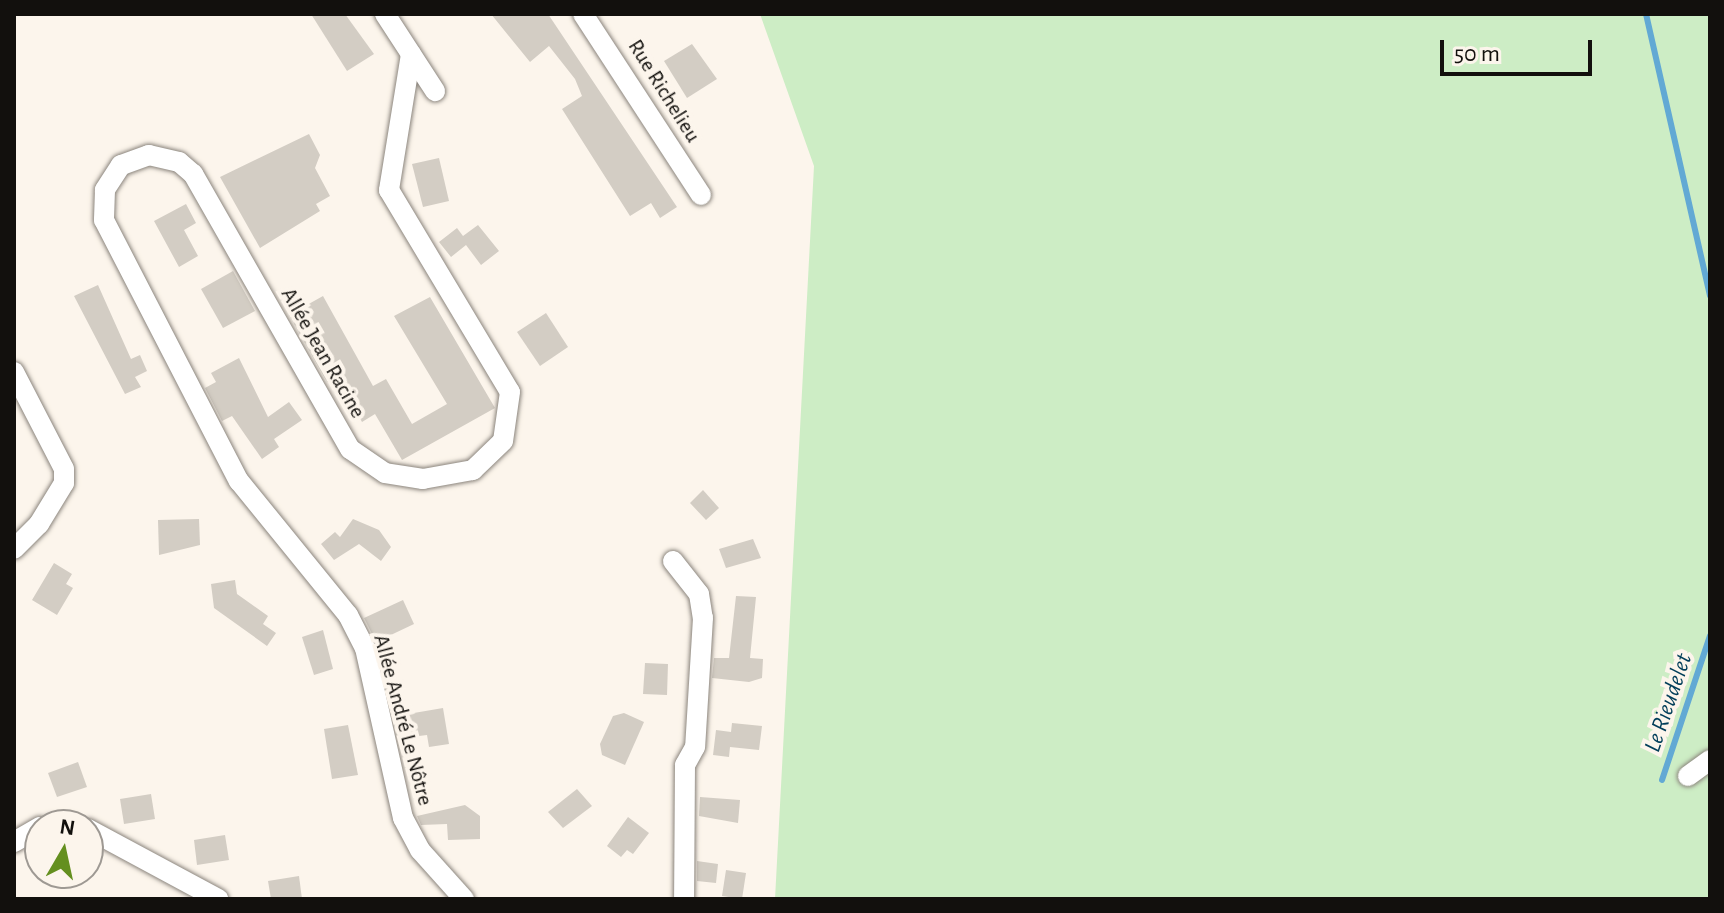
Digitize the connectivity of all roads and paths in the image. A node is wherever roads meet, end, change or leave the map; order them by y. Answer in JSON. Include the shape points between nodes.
{"nodes":[{"id":1,"x":385,"y":14,"type":"edge"},
{"id":2,"x":583,"y":14,"type":"edge"},
{"id":3,"x":411,"y":54,"type":"junction"},
{"id":4,"x":435,"y":91,"type":"dead end"},
{"id":5,"x":701,"y":195,"type":"dead end"},
{"id":6,"x":14,"y":372,"type":"edge"},
{"id":7,"x":266,"y":515,"type":"joint"},
{"id":8,"x":14,"y":549,"type":"edge"},
{"id":9,"x":673,"y":561,"type":"dead end"},
{"id":10,"x":1710,"y":760,"type":"edge"},
{"id":11,"x":1688,"y":776,"type":"dead end"},
{"id":12,"x":104,"y":838,"type":"edge"},
{"id":13,"x":218,"y":899,"type":"edge"},
{"id":14,"x":464,"y":899,"type":"edge"},
{"id":15,"x":684,"y":899,"type":"edge"}],
"edges":[{"from":1,"to":3,"type":"street"},
{"from":2,"to":5,"type":"street","name":"Rue Richelieu"},
{"from":3,"to":4,"type":"street"},
{"from":3,"to":7,"type":"street","name":"Allée Jean Racine","via":[[389,190],[510,392],[503,441],[473,470],[410,477],[385,473],[350,449],[193,174],[179,162],[133,159],[105,190],[104,220],[239,481]]},
{"from":6,"to":8,"type":"street","via":[[64,469],[64,483],[39,524]]},
{"from":7,"to":14,"type":"street","name":"Allée André Le Nôtre","via":[[348,615],[365,648],[403,818],[420,850]]},
{"from":9,"to":15,"type":"street","via":[[699,594],[703,618],[695,747],[684,780],[690,834]]},
{"from":10,"to":11,"type":"street"},
{"from":12,"to":13,"type":"street"}]}
